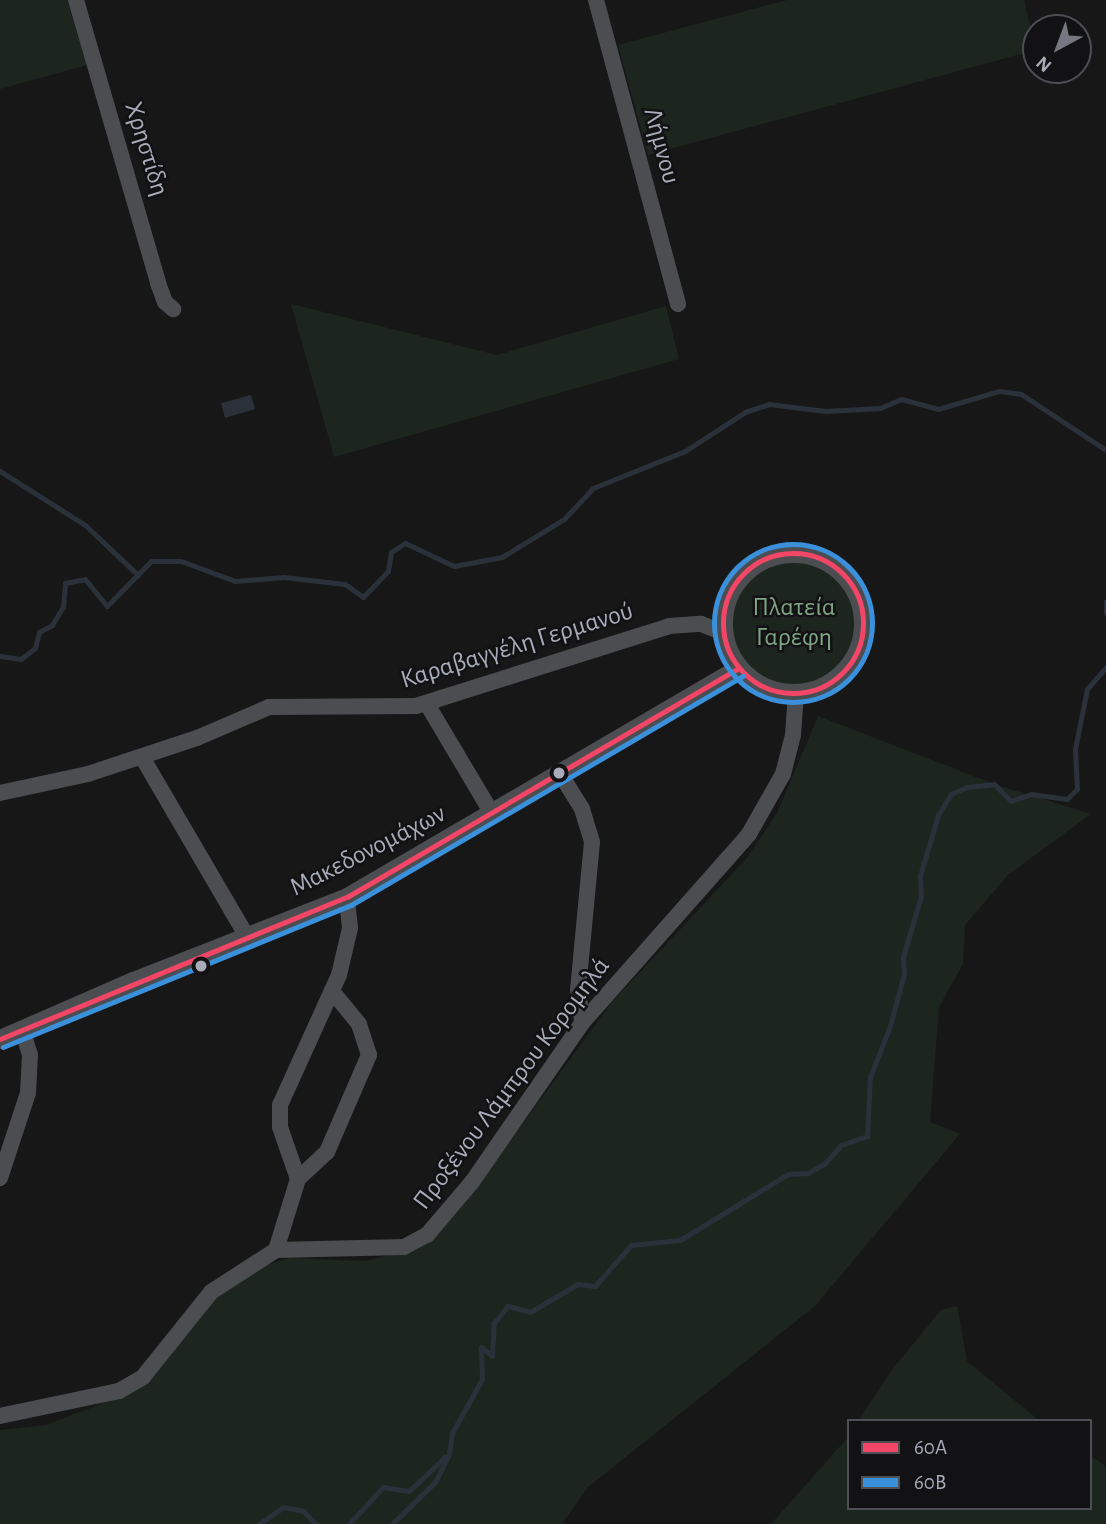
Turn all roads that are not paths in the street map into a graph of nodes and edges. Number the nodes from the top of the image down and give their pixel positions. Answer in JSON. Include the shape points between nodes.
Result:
{"nodes":[{"id":1,"x":76,"y":0,"type":"edge"},
{"id":2,"x":596,"y":0,"type":"edge"},
{"id":3,"x":678,"y":304,"type":"dead end"},
{"id":4,"x":173,"y":309,"type":"dead end"},
{"id":5,"x":724,"y":632,"type":"junction"},
{"id":6,"x":739,"y":668,"type":"junction"},
{"id":7,"x":796,"y":693,"type":"junction"},
{"id":8,"x":427,"y":704,"type":"junction"},
{"id":9,"x":142,"y":757,"type":"junction"},
{"id":10,"x":561,"y":775,"type":"junction"},
{"id":11,"x":0,"y":793,"type":"edge"},
{"id":12,"x":493,"y":815,"type":"junction"},
{"id":13,"x":347,"y":897,"type":"junction"},
{"id":14,"x":246,"y":935,"type":"junction"},
{"id":15,"x":332,"y":991,"type":"junction"},
{"id":16,"x":582,"y":1023,"type":"junction"},
{"id":17,"x":23,"y":1032,"type":"junction"},
{"id":18,"x":0,"y":1039,"type":"edge"},
{"id":19,"x":0,"y":1178,"type":"edge"},
{"id":20,"x":298,"y":1179,"type":"junction"},
{"id":21,"x":276,"y":1250,"type":"junction"},
{"id":22,"x":0,"y":1416,"type":"edge"}],
"edges":[{"from":1,"to":4,"type":"street","name":"Χρηστίδη","via":[[158,284]]},
{"from":2,"to":3,"type":"street","name":"Λήμνου"},
{"from":5,"to":6,"type":"street"},
{"from":5,"to":7,"type":"street","via":[[731,592],[758,562],[799,554],[838,569],[849,581],[862,611],[860,645],[840,676],[820,688]]},
{"from":5,"to":8,"type":"street","name":"Καραβαγγέλη Γερμανού","via":[[701,624],[669,626]]},
{"from":6,"to":7,"type":"street","via":[[765,687]]},
{"from":6,"to":10,"type":"street","name":"Μακεδονομάχων"},
{"from":7,"to":16,"type":"street","name":"Προξένου Λάμπρου Κορομηλά","via":[[788,758],[760,818],[735,854]]},
{"from":8,"to":9,"type":"street","name":"Καραβαγγέλη Γερμανού","via":[[269,707]]},
{"from":8,"to":12,"type":"street"},
{"from":9,"to":11,"type":"street","name":"Καραβαγγέλη Γερμανού","via":[[88,775]]},
{"from":9,"to":14,"type":"street"},
{"from":10,"to":12,"type":"street","name":"Μακεδονομάχων"},
{"from":10,"to":16,"type":"street","via":[[582,809],[592,842],[578,989]]},
{"from":12,"to":13,"type":"street","name":"Μακεδονομάχων"},
{"from":13,"to":14,"type":"street","name":"Μακεδονομάχων"},
{"from":13,"to":15,"type":"street","via":[[349,936]]},
{"from":14,"to":17,"type":"street","name":"Μακεδονομάχων"},
{"from":15,"to":20,"type":"street","via":[[280,1105],[280,1127]]},
{"from":15,"to":20,"type":"street","via":[[359,1024],[369,1055],[327,1152]]},
{"from":16,"to":21,"type":"street","name":"Προξένου Λάμπρου Κορομηλά","via":[[472,1182],[427,1235],[404,1247]]},
{"from":17,"to":18,"type":"street","name":"Μακεδονομάχων"},
{"from":17,"to":19,"type":"street","via":[[30,1055],[28,1093]]},
{"from":20,"to":21,"type":"street"},
{"from":21,"to":22,"type":"street","via":[[211,1292],[144,1377],[119,1391]]}]}
